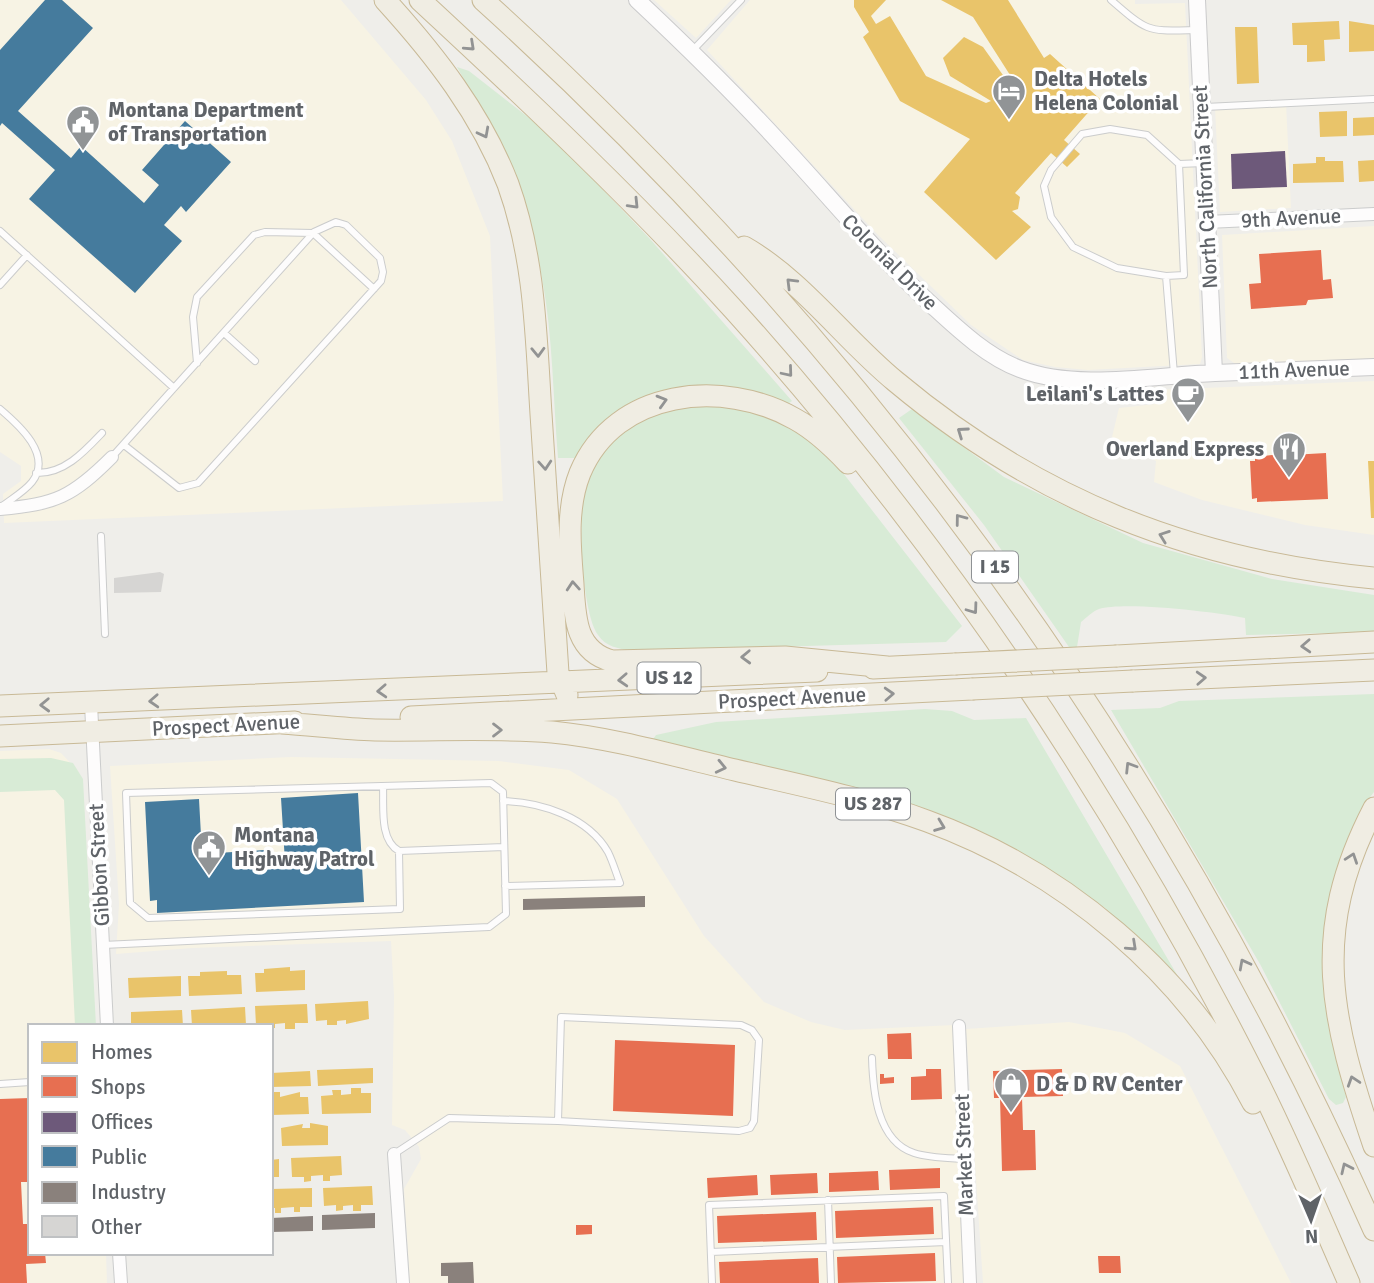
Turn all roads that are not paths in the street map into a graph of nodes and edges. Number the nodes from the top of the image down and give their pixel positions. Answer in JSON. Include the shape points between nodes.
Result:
{"nodes":[{"id":1,"x":385,"y":0,"type":"edge"},
{"id":2,"x":420,"y":0,"type":"edge"},
{"id":3,"x":483,"y":0,"type":"edge"},
{"id":4,"x":637,"y":0,"type":"edge"},
{"id":5,"x":741,"y":0,"type":"edge"},
{"id":6,"x":1111,"y":0,"type":"edge"},
{"id":7,"x":1197,"y":0,"type":"edge"},
{"id":8,"x":1198,"y":30,"type":"junction"},
{"id":9,"x":692,"y":51,"type":"junction"},
{"id":10,"x":1374,"y":99,"type":"edge"},
{"id":11,"x":1202,"y":107,"type":"junction"},
{"id":12,"x":1178,"y":163,"type":"junction"},
{"id":13,"x":1204,"y":163,"type":"junction"},
{"id":14,"x":1374,"y":214,"type":"edge"},
{"id":15,"x":1207,"y":222,"type":"junction"},
{"id":16,"x":0,"y":231,"type":"edge"},
{"id":17,"x":313,"y":233,"type":"junction"},
{"id":18,"x":726,"y":237,"type":"junction"},
{"id":19,"x":27,"y":255,"type":"junction"},
{"id":20,"x":1166,"y":276,"type":"junction"},
{"id":21,"x":0,"y":285,"type":"edge"},
{"id":22,"x":374,"y":289,"type":"junction"},
{"id":23,"x":224,"y":333,"type":"junction"},
{"id":24,"x":255,"y":361,"type":"dead end"},
{"id":25,"x":197,"y":363,"type":"junction"},
{"id":26,"x":1374,"y":367,"type":"edge"},
{"id":27,"x":1214,"y":373,"type":"junction"},
{"id":28,"x":1174,"y":376,"type":"junction"},
{"id":29,"x":174,"y":388,"type":"junction"},
{"id":30,"x":0,"y":410,"type":"edge"},
{"id":31,"x":102,"y":433,"type":"dead end"},
{"id":32,"x":124,"y":444,"type":"junction"},
{"id":33,"x":112,"y":457,"type":"joint"},
{"id":34,"x":36,"y":473,"type":"junction"},
{"id":35,"x":0,"y":508,"type":"edge"},
{"id":36,"x":101,"y":536,"type":"dead end"},
{"id":37,"x":1196,"y":547,"type":"junction"},
{"id":38,"x":1374,"y":578,"type":"edge"},
{"id":39,"x":953,"y":580,"type":"junction"},
{"id":40,"x":1374,"y":589,"type":"edge"},
{"id":41,"x":105,"y":634,"type":"dead end"},
{"id":42,"x":1374,"y":642,"type":"edge"},
{"id":43,"x":887,"y":667,"type":"junction"},
{"id":44,"x":1374,"y":670,"type":"edge"},
{"id":45,"x":560,"y":683,"type":"junction"},
{"id":46,"x":91,"y":704,"type":"junction"},
{"id":47,"x":0,"y":706,"type":"edge"},
{"id":48,"x":601,"y":708,"type":"junction"},
{"id":49,"x":282,"y":723,"type":"junction"},
{"id":50,"x":92,"y":732,"type":"junction"},
{"id":51,"x":0,"y":736,"type":"edge"},
{"id":52,"x":383,"y":786,"type":"junction"},
{"id":53,"x":503,"y":802,"type":"junction"},
{"id":54,"x":1374,"y":808,"type":"edge"},
{"id":55,"x":504,"y":847,"type":"junction"},
{"id":56,"x":399,"y":851,"type":"junction"},
{"id":57,"x":505,"y":887,"type":"junction"},
{"id":58,"x":103,"y":945,"type":"junction"},
{"id":59,"x":107,"y":1024,"type":"edge"},
{"id":60,"x":959,"y":1026,"type":"dead end"},
{"id":61,"x":872,"y":1058,"type":"dead end"},
{"id":62,"x":28,"y":1082,"type":"edge"},
{"id":63,"x":0,"y":1084,"type":"edge"},
{"id":64,"x":558,"y":1121,"type":"junction"},
{"id":65,"x":1374,"y":1146,"type":"edge"},
{"id":66,"x":394,"y":1154,"type":"joint"},
{"id":67,"x":964,"y":1159,"type":"junction"},
{"id":68,"x":1306,"y":1186,"type":"junction"},
{"id":69,"x":828,"y":1200,"type":"junction"},
{"id":70,"x":1374,"y":1230,"type":"edge"},
{"id":71,"x":946,"y":1242,"type":"junction"},
{"id":72,"x":829,"y":1247,"type":"junction"},
{"id":73,"x":711,"y":1252,"type":"junction"},
{"id":74,"x":119,"y":1255,"type":"edge"},
{"id":75,"x":121,"y":1283,"type":"edge"},
{"id":76,"x":403,"y":1283,"type":"edge"},
{"id":77,"x":712,"y":1283,"type":"edge"},
{"id":78,"x":831,"y":1283,"type":"edge"},
{"id":79,"x":948,"y":1283,"type":"edge"},
{"id":80,"x":970,"y":1283,"type":"edge"},
{"id":81,"x":1349,"y":1283,"type":"edge"}],
"edges":[{"from":1,"to":45,"type":"highway","one_way":true,"via":[[439,63],[477,119],[507,182],[522,229],[537,325]]},
{"from":2,"to":39,"type":"highway","number":"I 15","one_way":true,"via":[[592,161],[711,285],[824,415]]},
{"from":3,"to":18,"type":"highway","number":"I 15","via":[[588,97]]},
{"from":4,"to":9,"type":"main road","name":"Colonial Drive"},
{"from":5,"to":9,"type":"lane"},
{"from":6,"to":8,"type":"lane","via":[[1140,26],[1154,31]]},
{"from":7,"to":8,"type":"main road","name":"North California Street"},
{"from":8,"to":11,"type":"main road","name":"North California Street"},
{"from":9,"to":28,"type":"main road","name":"Colonial Drive","via":[[863,239],[960,331],[993,355],[1021,370],[1069,379]]},
{"from":10,"to":11,"type":"lane"},
{"from":11,"to":13,"type":"main road","name":"North California Street"},
{"from":12,"to":13,"type":"lane"},
{"from":12,"to":20,"type":"lane","via":[[1184,275]]},
{"from":12,"to":20,"type":"lane","via":[[1147,135],[1111,129],[1083,134],[1051,170],[1044,186],[1051,217],[1073,247],[1116,268]]},
{"from":13,"to":15,"type":"main road","name":"North California Street"},
{"from":14,"to":15,"type":"street","name":"9th Avenue"},
{"from":15,"to":27,"type":"main road","name":"North California Street"},
{"from":16,"to":19,"type":"lane"},
{"from":17,"to":22,"type":"lane"},
{"from":17,"to":22,"type":"lane","via":[[336,222],[346,225],[383,263],[381,281]]},
{"from":17,"to":23,"type":"lane"},
{"from":17,"to":25,"type":"lane","via":[[254,235],[197,297],[193,317]]},
{"from":37,"to":18,"type":"highway","one_way":true,"via":[[1087,504],[984,448],[892,379],[774,266]]},
{"from":70,"to":18,"type":"highway","number":"I 15","one_way":true,"via":[[1307,1084],[1239,953],[1108,731],[946,500],[823,347]]},
{"from":19,"to":21,"type":"lane"},
{"from":19,"to":29,"type":"lane"},
{"from":20,"to":28,"type":"lane"},
{"from":22,"to":32,"type":"lane","via":[[198,483],[179,488]]},
{"from":23,"to":24,"type":"lane"},
{"from":23,"to":25,"type":"lane"},
{"from":25,"to":29,"type":"lane"},
{"from":26,"to":27,"type":"main road","name":"11th Avenue"},
{"from":27,"to":28,"type":"main road","name":"Colonial Drive"},
{"from":29,"to":32,"type":"lane"},
{"from":30,"to":34,"type":"lane","via":[[19,425],[34,446]]},
{"from":31,"to":34,"type":"lane","via":[[66,466],[49,474]]},
{"from":32,"to":33,"type":"lane"},
{"from":33,"to":35,"type":"street","via":[[67,496],[39,505]]},
{"from":34,"to":35,"type":"lane","via":[[32,482]]},
{"from":36,"to":41,"type":"lane"},
{"from":37,"to":38,"type":"highway"},
{"from":37,"to":40,"type":"highway","via":[[1287,575]]},
{"from":43,"to":39,"type":"highway","one_way":true,"via":[[785,657],[624,662],[593,654],[577,625],[570,529],[576,485],[591,452],[626,418],[670,398],[720,396],[771,408],[806,426],[834,448]]},
{"from":39,"to":68,"type":"highway","number":"I 15","one_way":true,"via":[[1064,742],[1135,857],[1242,1050]]},
{"from":42,"to":43,"type":"highway","name":"Prospect Avenue","one_way":true,"bridge":true},
{"from":43,"to":45,"type":"highway","name":"Prospect Avenue","number":"US 12","one_way":true},
{"from":48,"to":44,"type":"highway","name":"Prospect Avenue","one_way":true,"bridge":true},
{"from":45,"to":46,"type":"highway","name":"Prospect Avenue","number":"US 12","one_way":true},
{"from":45,"to":48,"type":"highway","via":[[575,701]]},
{"from":46,"to":47,"type":"highway","name":"Prospect Avenue","number":"US 12","one_way":true},
{"from":46,"to":50,"type":"street","name":"Gibbon Street"},
{"from":48,"to":49,"type":"highway","name":"Prospect Avenue"},
{"from":49,"to":50,"type":"highway","name":"Prospect Avenue"},
{"from":49,"to":68,"type":"highway","number":"US 287","one_way":true,"via":[[578,736],[842,795],[974,840],[1081,904],[1165,979],[1220,1047],[1294,1182]]},
{"from":50,"to":51,"type":"highway","name":"Prospect Avenue"},
{"from":50,"to":58,"type":"street","name":"Gibbon Street"},
{"from":52,"to":53,"type":"lane","via":[[491,783],[503,792]]},
{"from":52,"to":56,"type":"lane","via":[[386,836],[390,847]]},
{"from":52,"to":56,"type":"lane","via":[[127,793],[130,903],[148,918],[400,909]]},
{"from":53,"to":55,"type":"lane"},
{"from":53,"to":57,"type":"lane","via":[[530,802],[579,822],[607,850],[620,883]]},
{"from":65,"to":54,"type":"highway","one_way":true,"via":[[1342,1045],[1332,974],[1339,902]]},
{"from":55,"to":56,"type":"lane"},
{"from":55,"to":57,"type":"lane"},
{"from":57,"to":58,"type":"lane","via":[[506,914],[489,927]]},
{"from":58,"to":59,"type":"street","name":"Gibbon Street"},
{"from":60,"to":67,"type":"street","name":"Market Street"},
{"from":61,"to":67,"type":"lane","via":[[877,1108],[899,1146],[915,1154]]},
{"from":62,"to":63,"type":"lane"},
{"from":64,"to":64,"type":"lane","via":[[561,1017],[741,1025],[759,1040],[750,1128]]},
{"from":64,"to":66,"type":"lane","via":[[449,1118]]},
{"from":66,"to":76,"type":"street"},
{"from":67,"to":80,"type":"street","name":"Market Street"},
{"from":68,"to":81,"type":"highway","number":"I 15"},
{"from":69,"to":71,"type":"lane","via":[[944,1196]]},
{"from":69,"to":72,"type":"lane"},
{"from":69,"to":73,"type":"lane","via":[[709,1205]]},
{"from":71,"to":72,"type":"lane"},
{"from":71,"to":79,"type":"lane"},
{"from":72,"to":73,"type":"lane"},
{"from":72,"to":78,"type":"lane"},
{"from":73,"to":77,"type":"lane"},
{"from":74,"to":75,"type":"street"}]}
